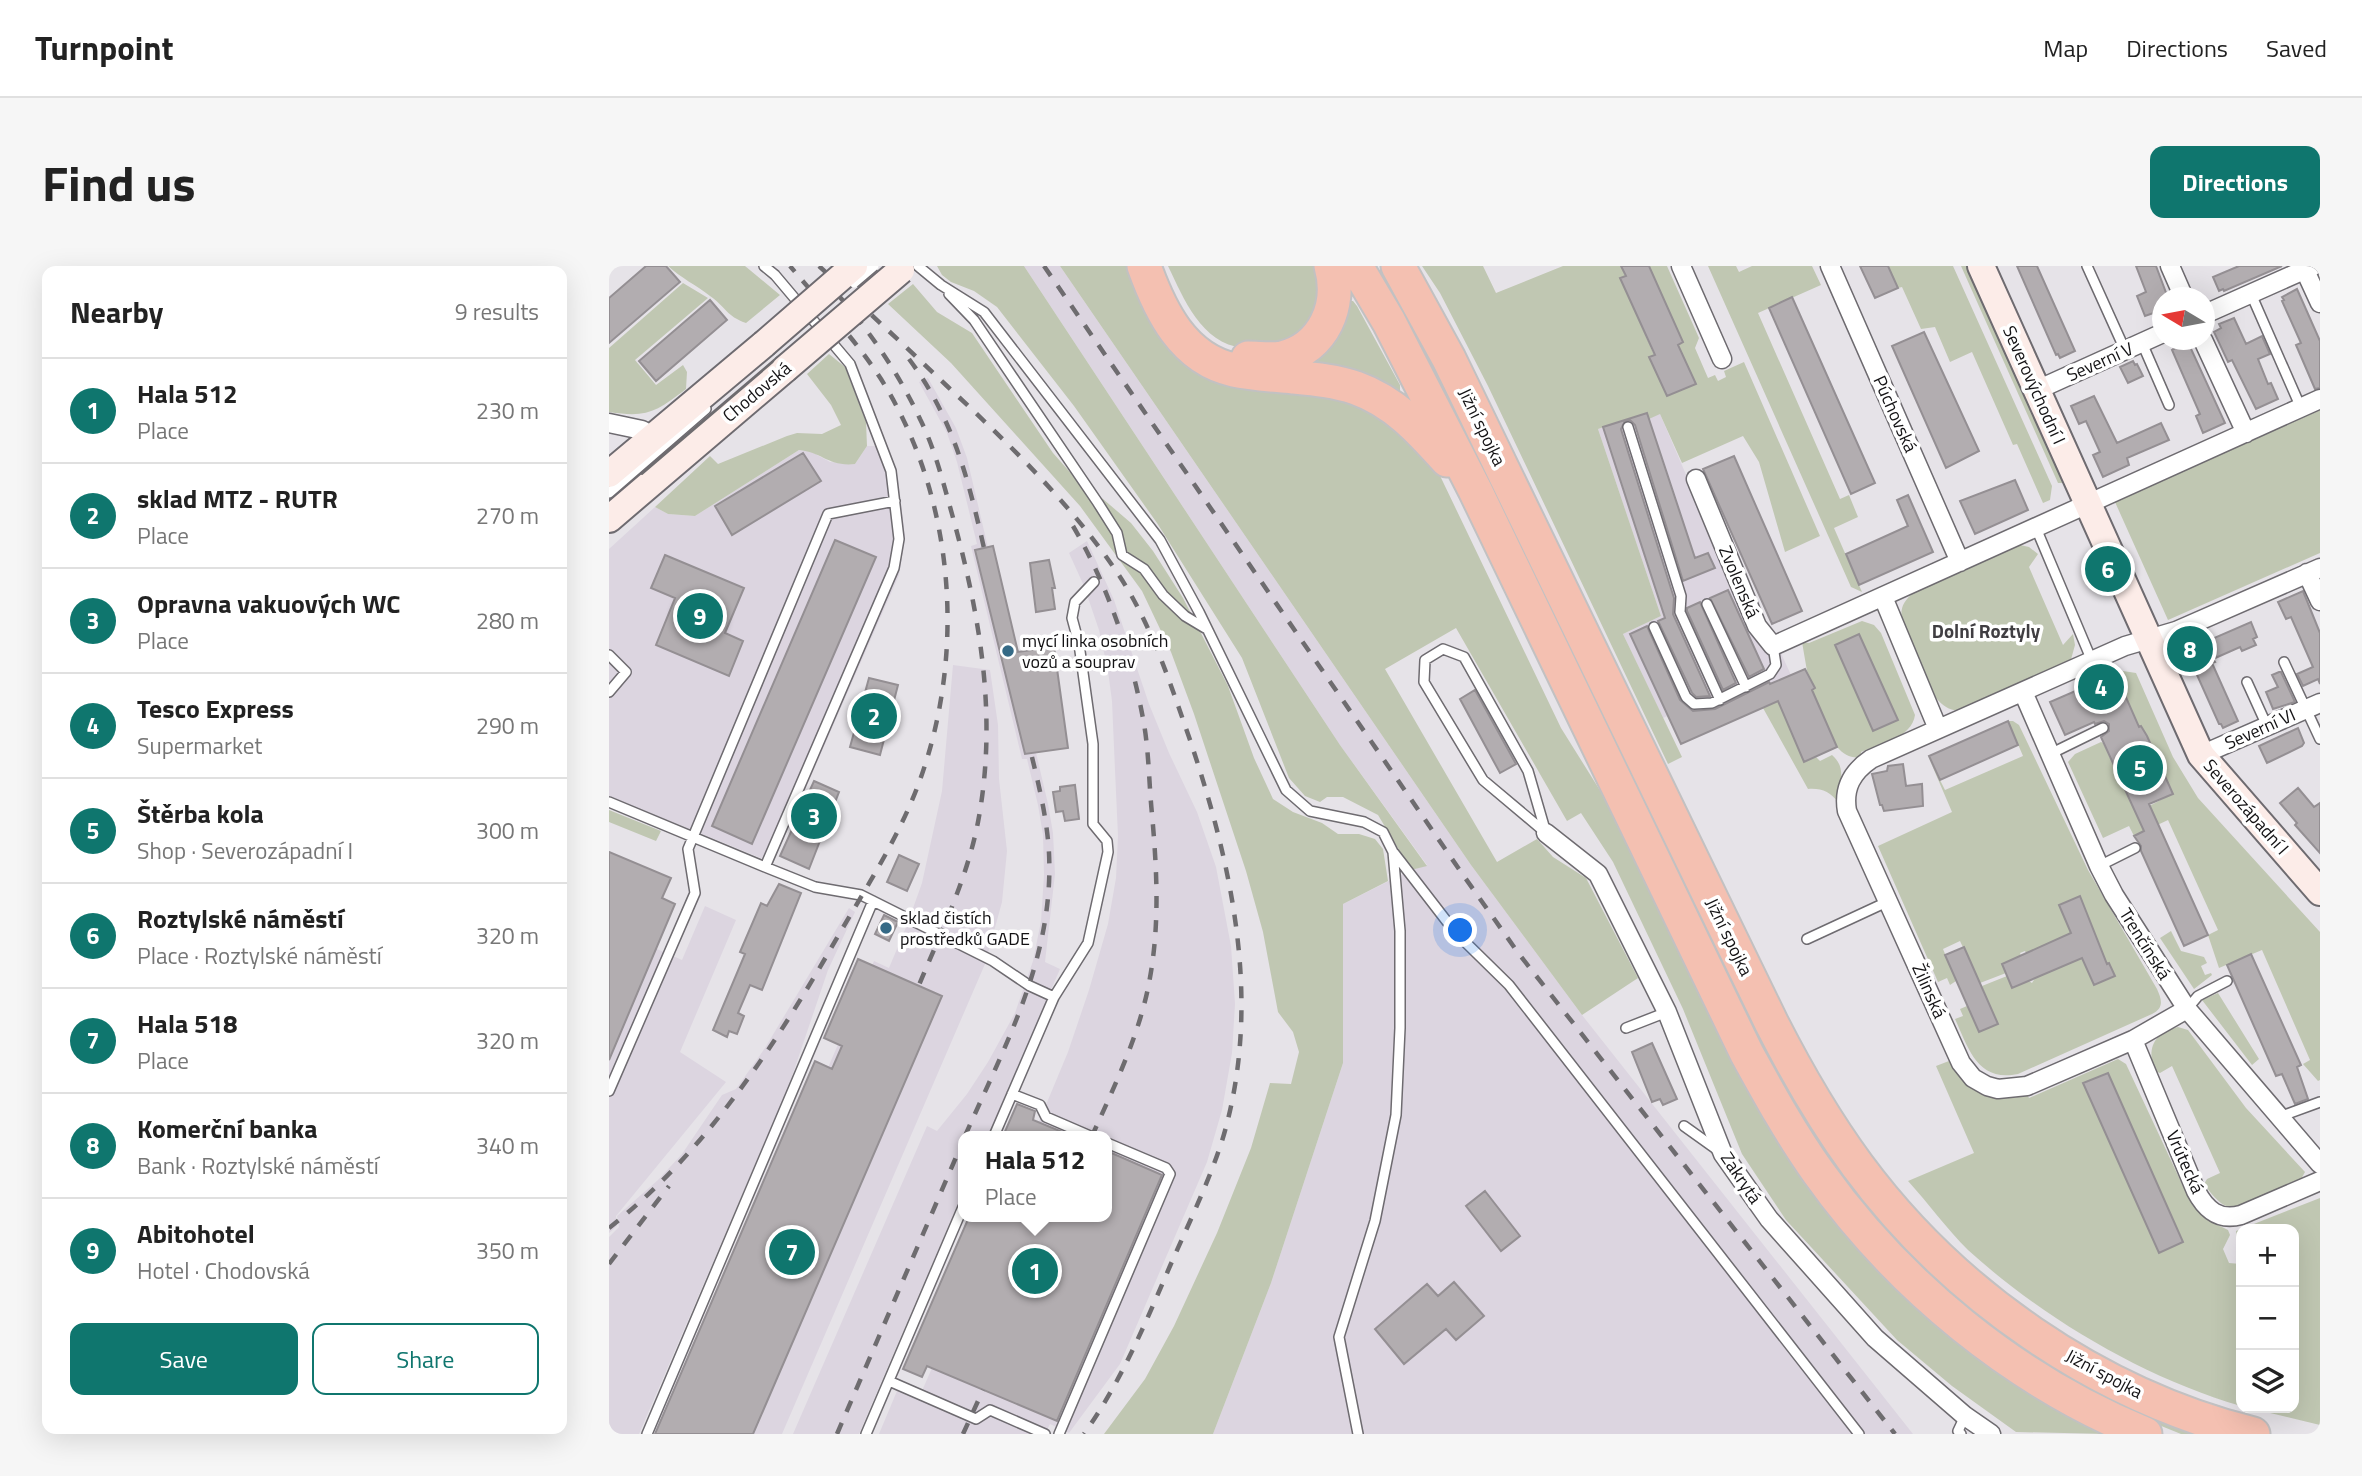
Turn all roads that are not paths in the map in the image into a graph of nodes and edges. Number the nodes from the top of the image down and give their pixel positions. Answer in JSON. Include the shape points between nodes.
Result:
{"nodes":[{"id":1,"x":764,"y":266,"type":"edge"},
{"id":2,"x":855,"y":266,"type":"edge"},
{"id":3,"x":874,"y":266,"type":"edge"},
{"id":4,"x":1144,"y":266,"type":"edge"},
{"id":5,"x":1158,"y":266,"type":"edge"},
{"id":6,"x":1331,"y":266,"type":"edge"},
{"id":7,"x":1356,"y":266,"type":"edge"},
{"id":8,"x":1398,"y":266,"type":"edge"},
{"id":9,"x":1681,"y":266,"type":"edge"},
{"id":10,"x":1830,"y":266,"type":"edge"},
{"id":11,"x":1981,"y":266,"type":"edge"},
{"id":12,"x":2087,"y":266,"type":"edge"},
{"id":13,"x":2170,"y":266,"type":"edge"},
{"id":14,"x":908,"y":267,"type":"edge"},
{"id":15,"x":2307,"y":267,"type":"edge"},
{"id":16,"x":941,"y":285,"type":"junction"},
{"id":17,"x":2179,"y":287,"type":"edge"},
{"id":18,"x":843,"y":292,"type":"dead end"},
{"id":19,"x":2251,"y":294,"type":"junction"},
{"id":20,"x":2320,"y":303,"type":"edge"},
{"id":21,"x":2215,"y":309,"type":"edge"},
{"id":22,"x":823,"y":310,"type":"dead end"},
{"id":23,"x":802,"y":327,"type":"dead end"},
{"id":24,"x":2152,"y":338,"type":"edge"},
{"id":25,"x":2142,"y":343,"type":"junction"},
{"id":26,"x":2125,"y":350,"type":"junction"},
{"id":27,"x":2208,"y":350,"type":"edge"},
{"id":28,"x":1722,"y":359,"type":"dead end"},
{"id":29,"x":2037,"y":390,"type":"junction"},
{"id":30,"x":2320,"y":399,"type":"edge"},
{"id":31,"x":712,"y":405,"type":"dead end"},
{"id":32,"x":2169,"y":405,"type":"dead end"},
{"id":33,"x":2301,"y":408,"type":"junction"},
{"id":34,"x":609,"y":424,"type":"edge"},
{"id":35,"x":1628,"y":427,"type":"dead end"},
{"id":36,"x":2246,"y":433,"type":"junction"},
{"id":37,"x":663,"y":449,"type":"junction"},
{"id":38,"x":609,"y":474,"type":"edge"},
{"id":39,"x":1696,"y":480,"type":"dead end"},
{"id":40,"x":1475,"y":489,"type":"junction"},
{"id":41,"x":609,"y":493,"type":"edge"},
{"id":42,"x":895,"y":501,"type":"junction"},
{"id":43,"x":609,"y":502,"type":"edge"},
{"id":44,"x":2088,"y":504,"type":"junction"},
{"id":45,"x":609,"y":519,"type":"edge"},
{"id":46,"x":2036,"y":528,"type":"junction"},
{"id":47,"x":1960,"y":562,"type":"junction"},
{"id":48,"x":2313,"y":570,"type":"edge"},
{"id":49,"x":1094,"y":582,"type":"dead end"},
{"id":50,"x":1883,"y":597,"type":"junction"},
{"id":51,"x":2320,"y":601,"type":"edge"},
{"id":52,"x":1707,"y":604,"type":"dead end"},
{"id":53,"x":1654,"y":627,"type":"dead end"},
{"id":54,"x":1207,"y":628,"type":"junction"},
{"id":55,"x":2148,"y":639,"type":"junction"},
{"id":56,"x":1773,"y":646,"type":"junction"},
{"id":57,"x":609,"y":655,"type":"edge"},
{"id":58,"x":2092,"y":661,"type":"junction"},
{"id":59,"x":2284,"y":662,"type":"dead end"},
{"id":60,"x":2247,"y":682,"type":"dead end"},
{"id":61,"x":1746,"y":687,"type":"junction"},
{"id":62,"x":609,"y":692,"type":"edge"},
{"id":63,"x":2023,"y":692,"type":"junction"},
{"id":64,"x":1720,"y":700,"type":"junction"},
{"id":65,"x":2313,"y":706,"type":"edge"},
{"id":66,"x":2267,"y":726,"type":"junction"},
{"id":67,"x":2103,"y":728,"type":"dead end"},
{"id":68,"x":1938,"y":729,"type":"junction"},
{"id":69,"x":2320,"y":739,"type":"edge"},
{"id":70,"x":2050,"y":754,"type":"junction"},
{"id":71,"x":2200,"y":755,"type":"junction"},
{"id":72,"x":609,"y":802,"type":"edge"},
{"id":73,"x":1546,"y":833,"type":"junction"},
{"id":74,"x":693,"y":837,"type":"junction"},
{"id":75,"x":2135,"y":848,"type":"dead end"},
{"id":76,"x":1393,"y":852,"type":"junction"},
{"id":77,"x":2099,"y":866,"type":"junction"},
{"id":78,"x":765,"y":867,"type":"junction"},
{"id":79,"x":2316,"y":883,"type":"edge"},
{"id":80,"x":873,"y":901,"type":"junction"},
{"id":81,"x":1889,"y":901,"type":"junction"},
{"id":82,"x":1807,"y":939,"type":"dead end"},
{"id":83,"x":2227,"y":981,"type":"dead end"},
{"id":84,"x":1054,"y":997,"type":"junction"},
{"id":85,"x":2187,"y":1009,"type":"junction"},
{"id":86,"x":1667,"y":1012,"type":"junction"},
{"id":87,"x":1626,"y":1028,"type":"dead end"},
{"id":88,"x":2133,"y":1040,"type":"junction"},
{"id":89,"x":609,"y":1091,"type":"edge"},
{"id":90,"x":1012,"y":1094,"type":"junction"},
{"id":91,"x":2320,"y":1102,"type":"edge"},
{"id":92,"x":2279,"y":1116,"type":"junction"},
{"id":93,"x":1684,"y":1126,"type":"dead end"},
{"id":94,"x":996,"y":1131,"type":"edge"},
{"id":95,"x":1078,"y":1131,"type":"edge"},
{"id":96,"x":1112,"y":1145,"type":"edge"},
{"id":97,"x":1723,"y":1154,"type":"junction"},
{"id":98,"x":2320,"y":1164,"type":"edge"},
{"id":99,"x":2320,"y":1181,"type":"edge"},
{"id":100,"x":958,"y":1219,"type":"edge"},
{"id":101,"x":888,"y":1381,"type":"junction"},
{"id":102,"x":1963,"y":1425,"type":"edge"},
{"id":103,"x":647,"y":1434,"type":"edge"},
{"id":104,"x":866,"y":1434,"type":"edge"},
{"id":105,"x":1045,"y":1434,"type":"edge"},
{"id":106,"x":1059,"y":1434,"type":"edge"},
{"id":107,"x":1357,"y":1434,"type":"edge"},
{"id":108,"x":1859,"y":1434,"type":"edge"},
{"id":109,"x":1991,"y":1434,"type":"edge"},
{"id":110,"x":2145,"y":1434,"type":"edge"},
{"id":111,"x":2253,"y":1434,"type":"edge"}],
"edges":[{"from":1,"to":42,"type":"lane","via":[[850,364],[891,471]]},
{"from":2,"to":37,"type":"main road","name":"Chodovská","bridge":true,"via":[[764,344]]},
{"from":3,"to":18,"type":"lane","bridge":true},
{"from":4,"to":40,"type":"highway","via":[[1174,328],[1200,356],[1236,370],[1342,384],[1376,397],[1407,418]]},
{"from":5,"to":6,"type":"highway","via":[[1178,308],[1203,340],[1237,356],[1273,359],[1302,350],[1329,320],[1336,296]]},
{"from":7,"to":40,"type":"highway","name":"Jižní spojka"},
{"from":8,"to":111,"type":"highway","name":"Jižní spojka","via":[[1448,359],[1772,1024],[1858,1167],[1941,1259],[2036,1335],[2138,1392]]},
{"from":9,"to":28,"type":"street"},
{"from":10,"to":47,"type":"street","name":"Púchovská"},
{"from":11,"to":29,"type":"main road","name":"Severovýchodní I"},
{"from":12,"to":26,"type":"lane"},
{"from":13,"to":17,"type":"street"},
{"from":14,"to":16,"type":"lane"},
{"from":14,"to":37,"type":"main road","name":"Chodovská","bridge":true,"via":[[785,369]]},
{"from":15,"to":19,"type":"street"},
{"from":15,"to":20,"type":"street"},
{"from":16,"to":54,"type":"lane","via":[[984,312],[1033,373],[1160,540]]},
{"from":16,"to":54,"type":"lane","via":[[974,320],[1098,503],[1117,533],[1122,555],[1145,569],[1185,616]]},
{"from":19,"to":21,"type":"street"},
{"from":19,"to":33,"type":"lane"},
{"from":22,"to":23,"type":"lane"},
{"from":24,"to":25,"type":"street","name":"Severní V"},
{"from":25,"to":26,"type":"street","name":"Severní V"},
{"from":25,"to":32,"type":"lane"},
{"from":26,"to":29,"type":"street","name":"Severní V"},
{"from":27,"to":36,"type":"street"},
{"from":29,"to":44,"type":"main road","name":"Severovýchodní I"},
{"from":30,"to":33,"type":"street"},
{"from":31,"to":37,"type":"lane"},
{"from":33,"to":36,"type":"street"},
{"from":34,"to":37,"type":"street","via":[[642,430]]},
{"from":35,"to":64,"type":"lane","via":[[1681,596],[1680,612]]},
{"from":36,"to":44,"type":"street"},
{"from":37,"to":38,"type":"main road","name":"Chodovská"},
{"from":37,"to":41,"type":"lane"},
{"from":37,"to":43,"type":"lane"},
{"from":37,"to":45,"type":"main road","name":"Chodovská"},
{"from":39,"to":56,"type":"street","name":"Zvolenská","via":[[1757,626]]},
{"from":40,"to":110,"type":"highway","name":"Jižní spojka","via":[[1741,1041],[1769,1096],[1819,1173],[1902,1271],[1966,1328],[2068,1396]]},
{"from":42,"to":74,"type":"lane","via":[[828,514]]},
{"from":42,"to":78,"type":"lane","via":[[898,539],[894,568]]},
{"from":44,"to":46,"type":"street"},
{"from":44,"to":55,"type":"main road","name":"Severovýchodní I"},
{"from":46,"to":47,"type":"street"},
{"from":46,"to":58,"type":"lane"},
{"from":47,"to":50,"type":"street"},
{"from":48,"to":51,"type":"street"},
{"from":48,"to":55,"type":"street","name":"Žilinská"},
{"from":49,"to":84,"type":"lane","via":[[1075,602],[1072,618],[1094,744],[1093,824],[1107,841],[1108,852],[1088,943]]},
{"from":50,"to":56,"type":"street"},
{"from":50,"to":68,"type":"street"},
{"from":52,"to":61,"type":"lane"},
{"from":53,"to":64,"type":"lane","via":[[1686,697],[1704,705]]},
{"from":54,"to":76,"type":"lane","via":[[1286,790],[1310,811],[1364,822],[1383,832]]},
{"from":55,"to":58,"type":"street","name":"Žilinská"},
{"from":55,"to":71,"type":"main road","name":"Severozápadní I"},
{"from":56,"to":61,"type":"lane","via":[[1776,665],[1770,674]]},
{"from":57,"to":62,"type":"lane","via":[[626,672]]},
{"from":58,"to":63,"type":"street","name":"Žilinská"},
{"from":59,"to":65,"type":"lane"},
{"from":60,"to":66,"type":"lane"},
{"from":61,"to":64,"type":"lane"},
{"from":63,"to":68,"type":"street","name":"Žilinská"},
{"from":63,"to":70,"type":"street","name":"Trenčínská"},
{"from":65,"to":66,"type":"street","name":"Severní VI"},
{"from":65,"to":69,"type":"lane"},
{"from":66,"to":71,"type":"street","name":"Severní VI"},
{"from":67,"to":70,"type":"lane"},
{"from":68,"to":81,"type":"street","name":"Žilinská","via":[[1859,767],[1847,790],[1847,811]]},
{"from":70,"to":77,"type":"street","name":"Trenčínská"},
{"from":71,"to":79,"type":"main road","name":"Severozápadní I"},
{"from":72,"to":74,"type":"lane"},
{"from":73,"to":73,"type":"lane","via":[[1528,771],[1464,657],[1443,649],[1425,660],[1423,682],[1482,780]]},
{"from":73,"to":86,"type":"street","name":"Zakrytá","via":[[1598,874]]},
{"from":74,"to":78,"type":"lane"},
{"from":74,"to":89,"type":"lane","via":[[688,849],[695,893]]},
{"from":75,"to":77,"type":"lane"},
{"from":76,"to":107,"type":"lane","via":[[1400,931],[1396,1115],[1375,1221],[1339,1337]]},
{"from":76,"to":108,"type":"lane","via":[[1455,932],[1509,985]]},
{"from":77,"to":85,"type":"street","name":"Trenčínská"},
{"from":78,"to":80,"type":"lane","via":[[815,887]]},
{"from":80,"to":84,"type":"lane"},
{"from":80,"to":103,"type":"lane"},
{"from":81,"to":82,"type":"lane"},
{"from":81,"to":88,"type":"street","name":"Žilinská","via":[[1961,1063],[1987,1086],[1998,1090],[2027,1086]]},
{"from":83,"to":85,"type":"lane","via":[[2198,996]]},
{"from":84,"to":90,"type":"lane"},
{"from":85,"to":88,"type":"street","name":"Žilinská"},
{"from":85,"to":92,"type":"street","name":"Trenčínská"},
{"from":86,"to":87,"type":"lane"},
{"from":86,"to":97,"type":"street","name":"Zakrytá"},
{"from":88,"to":99,"type":"street","name":"Vrútecká","via":[[2207,1208],[2228,1217],[2241,1215]]},
{"from":90,"to":94,"type":"lane"},
{"from":90,"to":95,"type":"lane","via":[[1039,1105],[1046,1117]]},
{"from":91,"to":92,"type":"lane"},
{"from":92,"to":98,"type":"street","name":"Trenčínská"},
{"from":93,"to":97,"type":"lane"},
{"from":96,"to":106,"type":"lane","via":[[1166,1168],[1170,1174]]},
{"from":97,"to":102,"type":"street","name":"Zakrytá","via":[[1769,1219],[1875,1338]]},
{"from":100,"to":101,"type":"lane"},
{"from":101,"to":104,"type":"lane"},
{"from":101,"to":105,"type":"lane","via":[[976,1419],[990,1410]]},
{"from":102,"to":109,"type":"street","name":"Zakrytá"}]}
